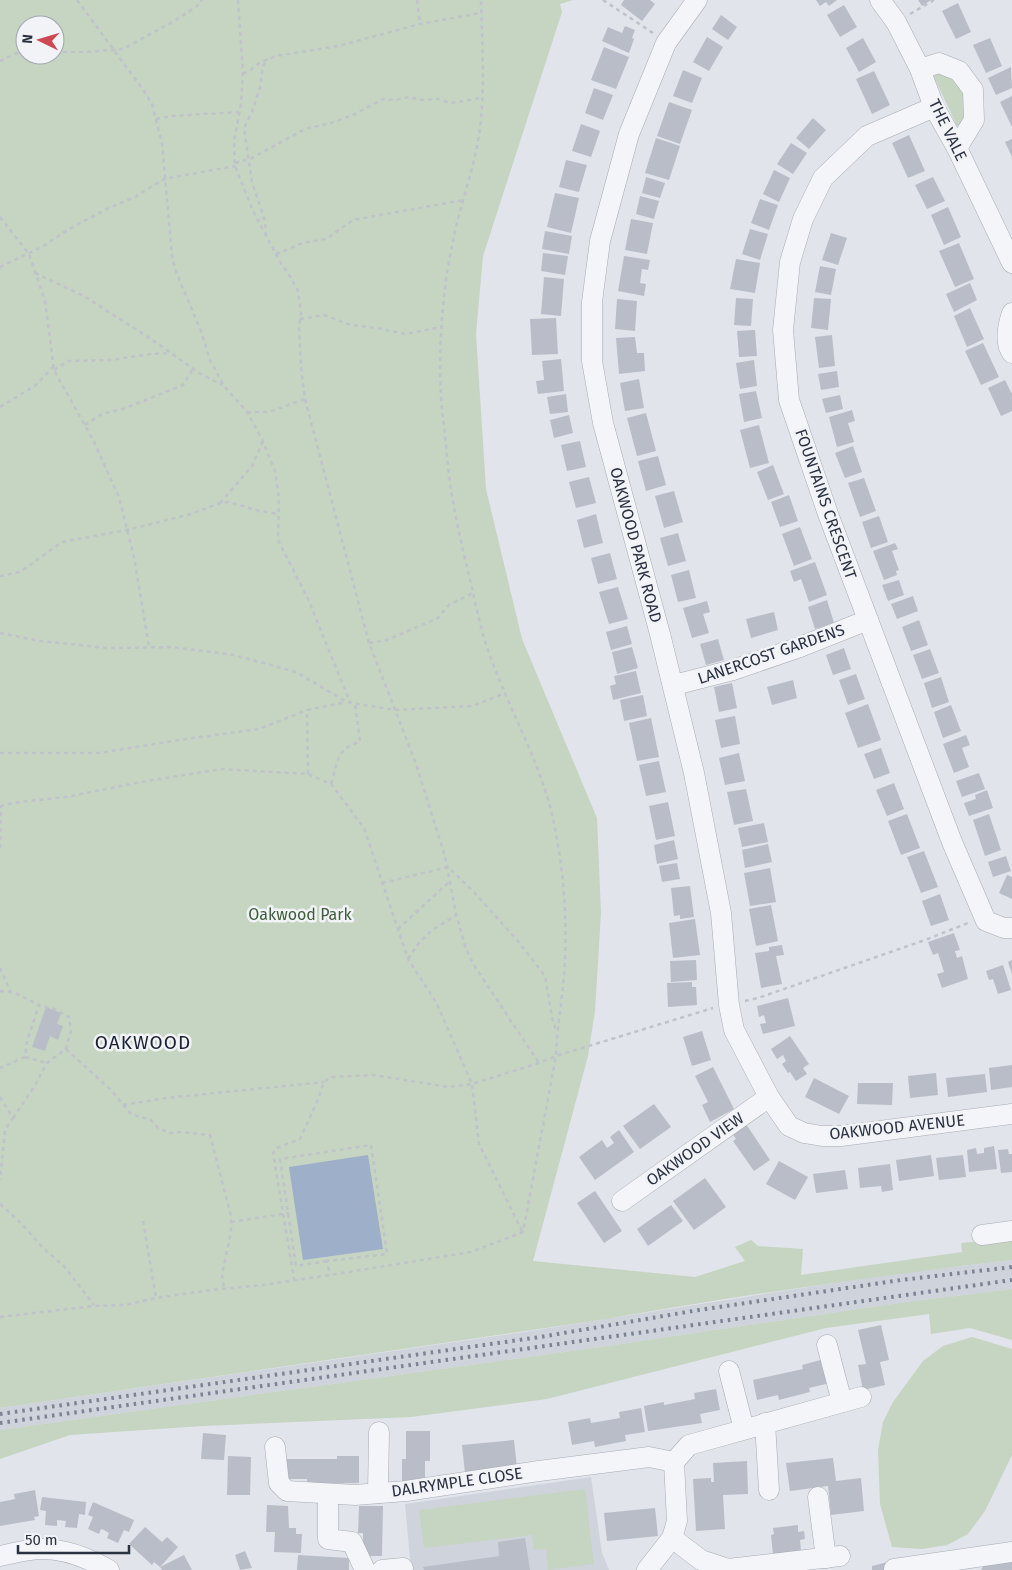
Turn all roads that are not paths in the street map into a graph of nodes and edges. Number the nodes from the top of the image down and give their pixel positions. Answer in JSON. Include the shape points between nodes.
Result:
{"nodes":[{"id":1,"x":697,"y":0,"type":"edge"},
{"id":2,"x":880,"y":0,"type":"edge"},
{"id":3,"x":920,"y":69,"type":"junction"},
{"id":4,"x":934,"y":107,"type":"junction"},
{"id":5,"x":957,"y":148,"type":"junction"},
{"id":6,"x":1012,"y":263,"type":"edge"},
{"id":7,"x":1012,"y":313,"type":"edge"},
{"id":8,"x":1012,"y":354,"type":"edge"},
{"id":9,"x":868,"y":620,"type":"junction"},
{"id":10,"x":674,"y":685,"type":"junction"},
{"id":11,"x":1012,"y":928,"type":"edge"},
{"id":12,"x":769,"y":1097,"type":"junction"},
{"id":13,"x":1012,"y":1114,"type":"edge"},
{"id":14,"x":622,"y":1201,"type":"dead end"},
{"id":15,"x":1012,"y":1231,"type":"edge"},
{"id":16,"x":982,"y":1235,"type":"dead end"},
{"id":17,"x":827,"y":1345,"type":"dead end"},
{"id":18,"x":729,"y":1371,"type":"dead end"},
{"id":19,"x":765,"y":1423,"type":"junction"},
{"id":20,"x":744,"y":1429,"type":"junction"},
{"id":21,"x":379,"y":1432,"type":"dead end"},
{"id":22,"x":276,"y":1447,"type":"dead end"},
{"id":23,"x":674,"y":1462,"type":"junction"},
{"id":24,"x":769,"y":1490,"type":"dead end"},
{"id":25,"x":378,"y":1493,"type":"junction"},
{"id":26,"x":328,"y":1494,"type":"junction"},
{"id":27,"x":818,"y":1497,"type":"dead end"},
{"id":28,"x":672,"y":1538,"type":"junction"},
{"id":29,"x":1012,"y":1552,"type":"edge"},
{"id":30,"x":0,"y":1556,"type":"edge"},
{"id":31,"x":974,"y":1564,"type":"edge"},
{"id":32,"x":403,"y":1568,"type":"dead end"},
{"id":33,"x":894,"y":1569,"type":"edge"},
{"id":34,"x":109,"y":1570,"type":"edge"},
{"id":35,"x":365,"y":1570,"type":"edge"},
{"id":36,"x":382,"y":1570,"type":"edge"},
{"id":37,"x":647,"y":1570,"type":"edge"}],
"edges":[{"from":1,"to":10,"type":"street","name":"OAKWOOD PARK ROAD","via":[[666,43],[629,134],[600,241],[592,302],[592,362],[603,423]]},
{"from":2,"to":3,"type":"street","name":"THE VALE","via":[[896,22]]},
{"from":3,"to":4,"type":"street","name":"THE VALE"},
{"from":3,"to":5,"type":"street","via":[[939,63],[959,71],[973,90],[974,120]]},
{"from":4,"to":5,"type":"street","name":"THE VALE"},
{"from":4,"to":9,"type":"street","name":"FOUNTAINS CRESCENT","via":[[868,136],[823,178],[803,219],[790,262],[783,330],[789,400]]},
{"from":5,"to":6,"type":"street","name":"THE VALE"},
{"from":7,"to":8,"type":"street","via":[[1007,327]]},
{"from":9,"to":10,"type":"street","name":"LANERCOST GARDENS","via":[[733,670]]},
{"from":9,"to":11,"type":"street","name":"FOUNTAINS CRESCENT","via":[[952,842],[986,921]]},
{"from":10,"to":12,"type":"street","name":"OAKWOOD PARK ROAD","via":[[722,913],[734,1030]]},
{"from":12,"to":13,"type":"street","name":"OAKWOOD AVENUE","via":[[789,1126],[822,1136]]},
{"from":12,"to":14,"type":"street","name":"OAKWOOD VIEW"},
{"from":15,"to":16,"type":"street"},
{"from":17,"to":19,"type":"street","via":[[852,1399]]},
{"from":18,"to":20,"type":"street"},
{"from":19,"to":20,"type":"street"},
{"from":19,"to":24,"type":"street"},
{"from":20,"to":23,"type":"street","via":[[689,1445]]},
{"from":21,"to":25,"type":"street"},
{"from":22,"to":26,"type":"street","name":"DALRYMPLE CLOSE","via":[[279,1483],[287,1491]]},
{"from":23,"to":25,"type":"street","name":"DALRYMPLE CLOSE","via":[[649,1457]]},
{"from":23,"to":28,"type":"street","via":[[676,1520]]},
{"from":25,"to":26,"type":"street","name":"DALRYMPLE CLOSE"},
{"from":26,"to":35,"type":"street","via":[[328,1539],[352,1542]]},
{"from":27,"to":28,"type":"street","via":[[833,1557],[728,1569],[701,1560]]},
{"from":28,"to":37,"type":"street"},
{"from":29,"to":31,"type":"street"},
{"from":30,"to":34,"type":"street","via":[[43,1548],[96,1562]]},
{"from":31,"to":33,"type":"street"},
{"from":32,"to":36,"type":"street"}]}
